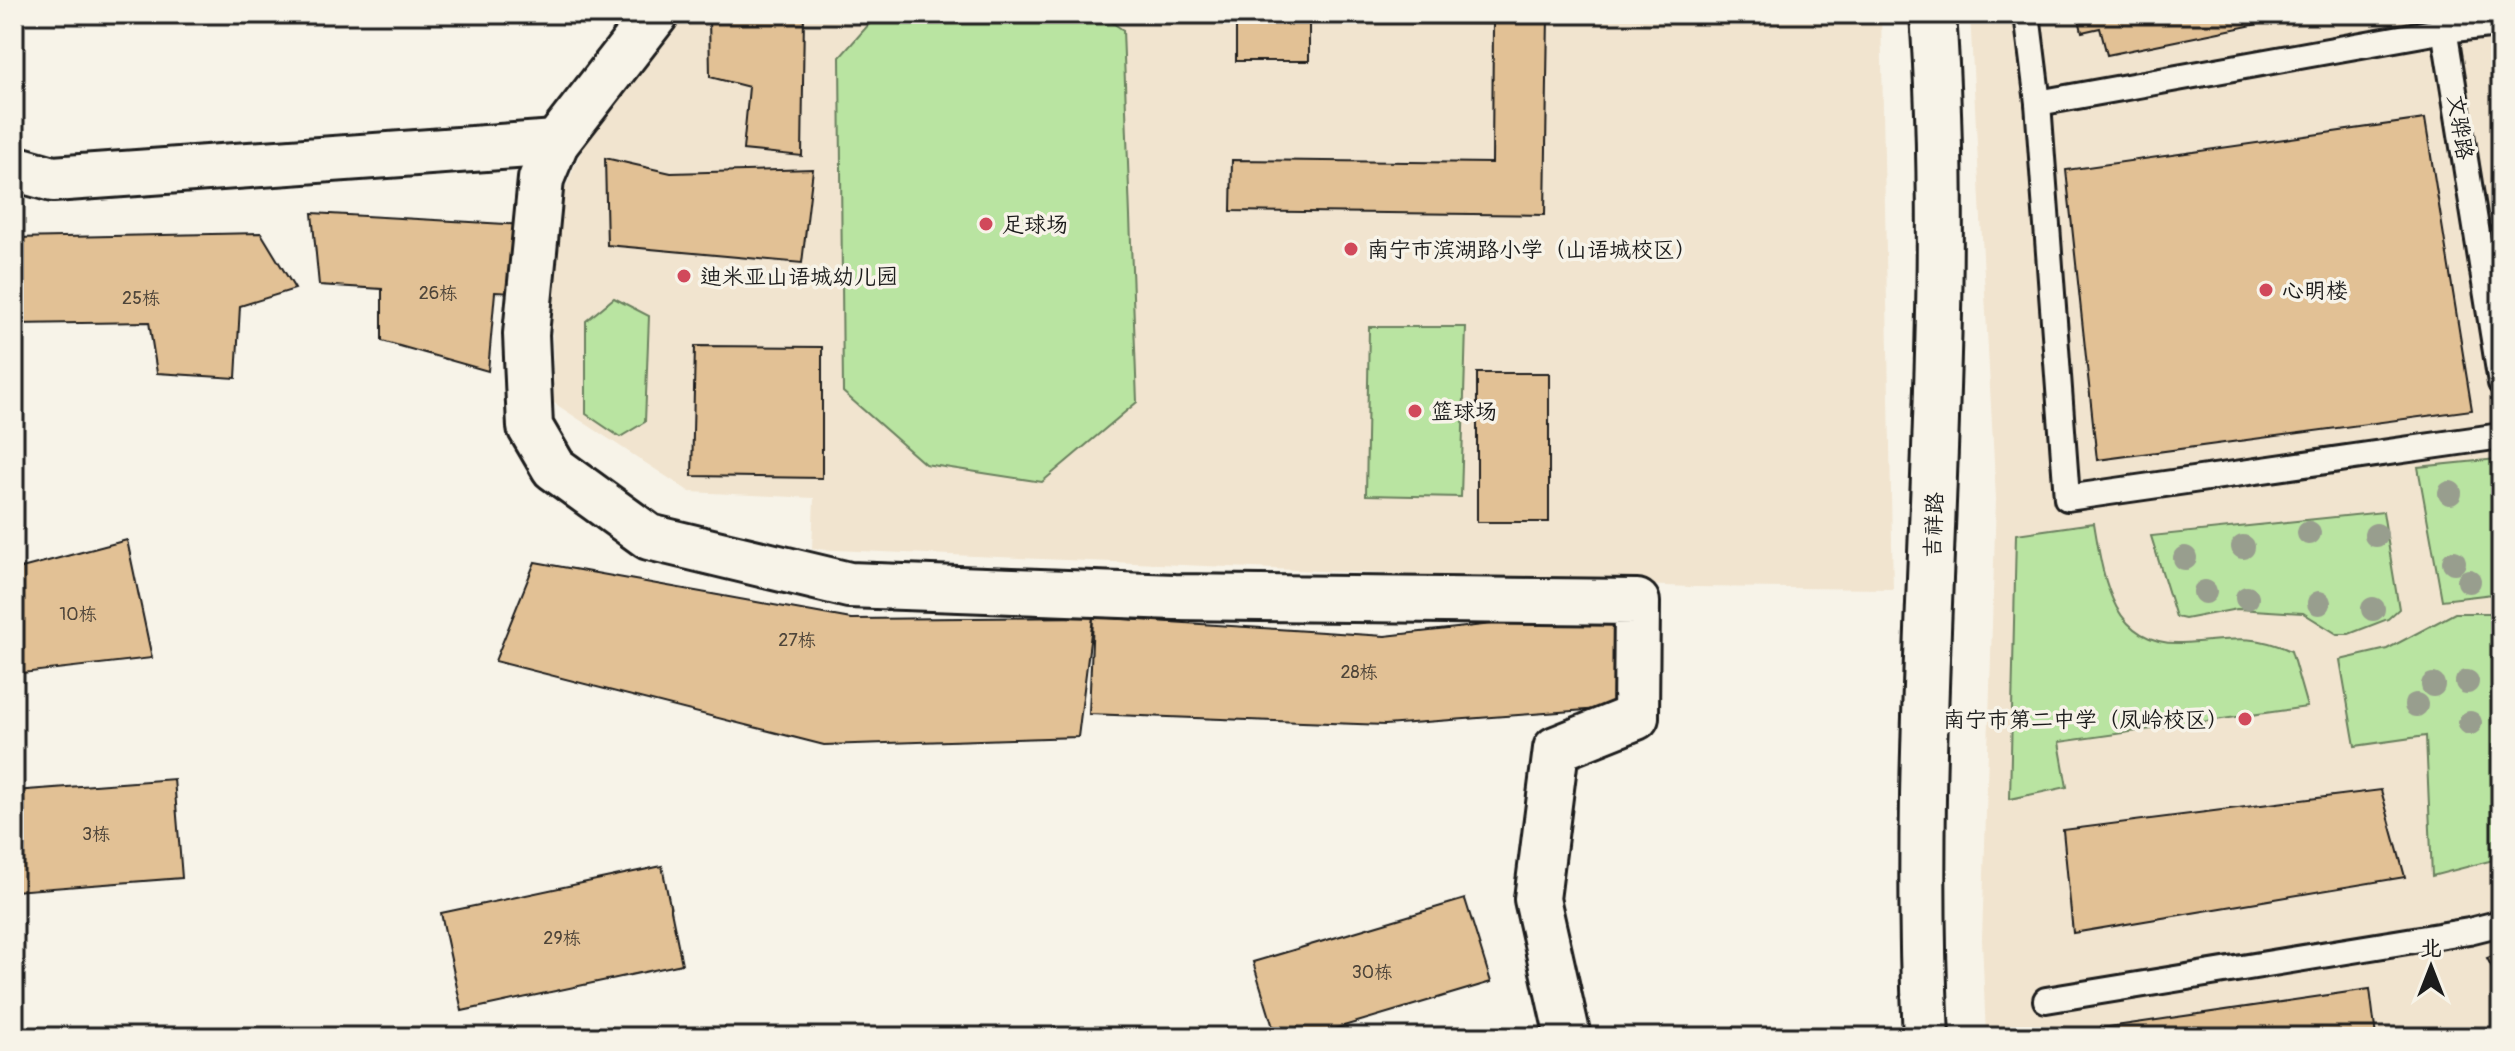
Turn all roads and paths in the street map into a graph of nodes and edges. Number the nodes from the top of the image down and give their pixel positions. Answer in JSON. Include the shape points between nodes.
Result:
{"nodes":[{"id":1,"x":656,"y":14,"type":"edge"},
{"id":2,"x":1933,"y":14,"type":"edge"},
{"id":3,"x":2027,"y":14,"type":"edge"},
{"id":4,"x":2443,"y":22,"type":"edge"},
{"id":5,"x":2498,"y":28,"type":"edge"},
{"id":6,"x":2038,"y":103,"type":"junction"},
{"id":7,"x":556,"y":143,"type":"junction"},
{"id":8,"x":14,"y":168,"type":"edge"},
{"id":9,"x":2493,"y":274,"type":"edge"},
{"id":10,"x":2501,"y":383,"type":"edge"},
{"id":11,"x":2501,"y":436,"type":"edge"},
{"id":12,"x":2501,"y":923,"type":"edge"},
{"id":13,"x":2046,"y":1000,"type":"dead end"},
{"id":14,"x":1568,"y":1037,"type":"edge"},
{"id":15,"x":1926,"y":1037,"type":"edge"}],
"edges":[{"from":1,"to":7,"type":"street"},
{"from":2,"to":15,"type":"street","name":"吉祥路","via":[[1941,272],[1923,828]]},
{"from":3,"to":6,"type":"lane"},
{"from":4,"to":5,"type":"lane"},
{"from":4,"to":6,"type":"lane"},
{"from":4,"to":9,"type":"lane","name":"文骅路"},
{"from":6,"to":11,"type":"lane","via":[[2067,498]]},
{"from":7,"to":8,"type":"street","via":[[53,179]]},
{"from":7,"to":14,"type":"street","via":[[541,179],[526,334],[530,427],[554,468],[649,537],[849,585],[1175,597],[1637,602],[1636,717],[1556,749],[1537,899]]},
{"from":9,"to":10,"type":"lane","name":"文骅路"},
{"from":12,"to":13,"type":"lane"}]}
